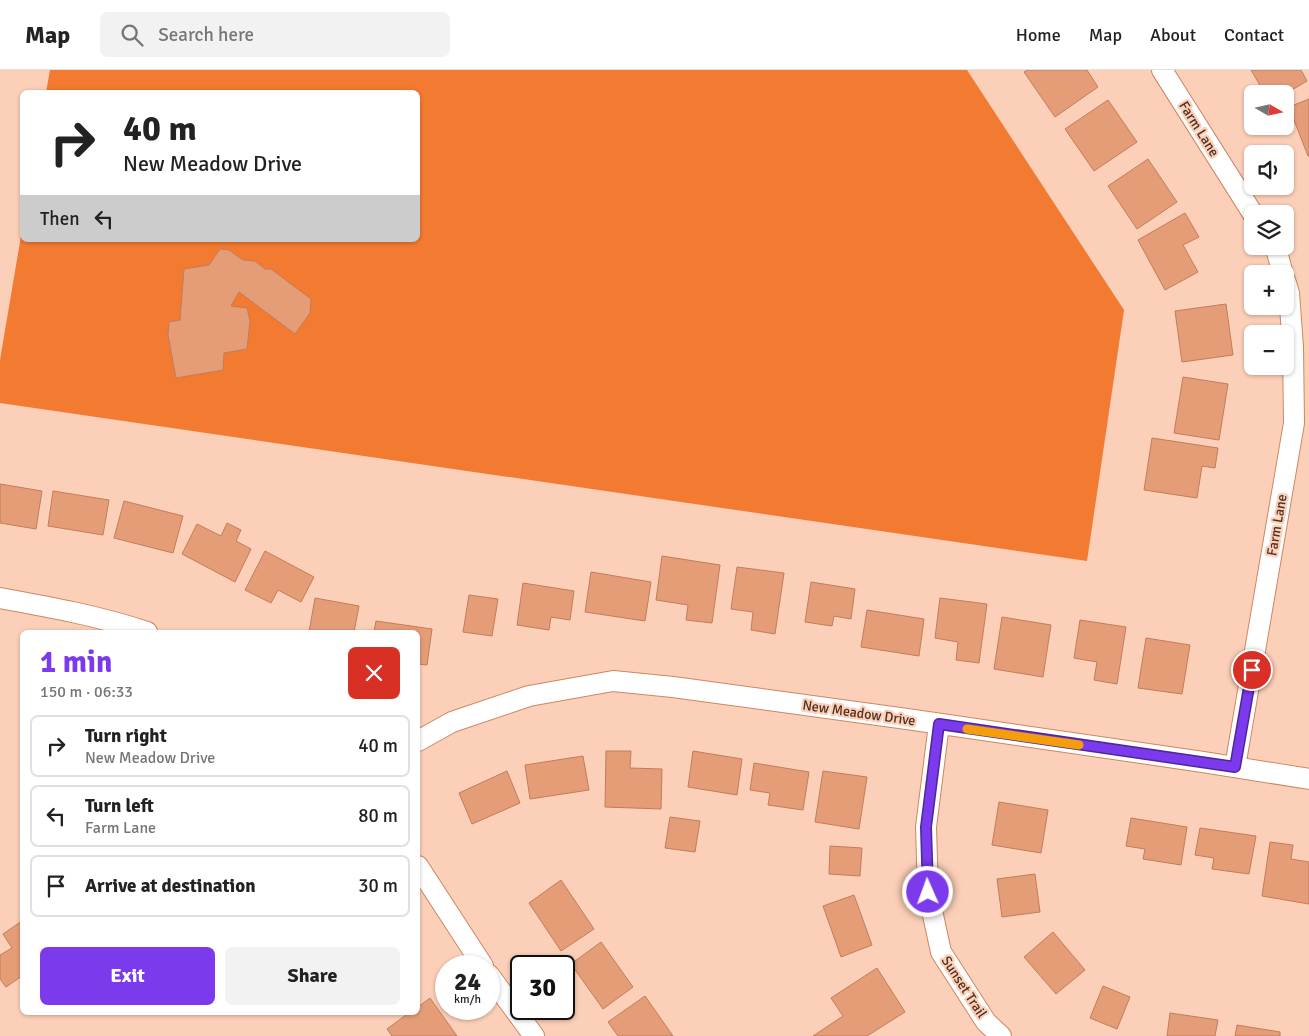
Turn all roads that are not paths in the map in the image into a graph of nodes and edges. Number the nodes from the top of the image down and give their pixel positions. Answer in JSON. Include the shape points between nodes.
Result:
{"nodes":[{"id":1,"x":1162,"y":70,"type":"edge"},
{"id":2,"x":1247,"y":205,"type":"edge"},
{"id":3,"x":1291,"y":315,"type":"edge"},
{"id":4,"x":1302,"y":424,"type":"edge"},
{"id":5,"x":0,"y":598,"type":"edge"},
{"id":6,"x":141,"y":630,"type":"edge"},
{"id":7,"x":939,"y":724,"type":"junction"},
{"id":8,"x":420,"y":740,"type":"edge"},
{"id":9,"x":1235,"y":767,"type":"junction"},
{"id":10,"x":1309,"y":779,"type":"edge"},
{"id":11,"x":420,"y":869,"type":"edge"},
{"id":12,"x":476,"y":955,"type":"edge"},
{"id":13,"x":500,"y":990,"type":"edge"},
{"id":14,"x":534,"y":1036,"type":"edge"},
{"id":15,"x":1001,"y":1036,"type":"edge"}],
"edges":[{"from":1,"to":2,"type":"street","name":"Farm Lane"},
{"from":3,"to":4,"type":"street","name":"Farm Lane"},
{"from":4,"to":9,"type":"street","name":"Farm Lane"},
{"from":5,"to":6,"type":"street","via":[[112,620]]},
{"from":7,"to":8,"type":"street","name":"New Meadow Drive","via":[[613,681],[529,696],[452,722]]},
{"from":7,"to":9,"type":"street","name":"New Meadow Drive"},
{"from":7,"to":15,"type":"street","name":"Sunset Trail","via":[[926,827],[928,892],[941,952],[986,1022]]},
{"from":9,"to":10,"type":"street","name":"New Meadow Drive"},
{"from":11,"to":12,"type":"street"},
{"from":13,"to":14,"type":"street"}]}
